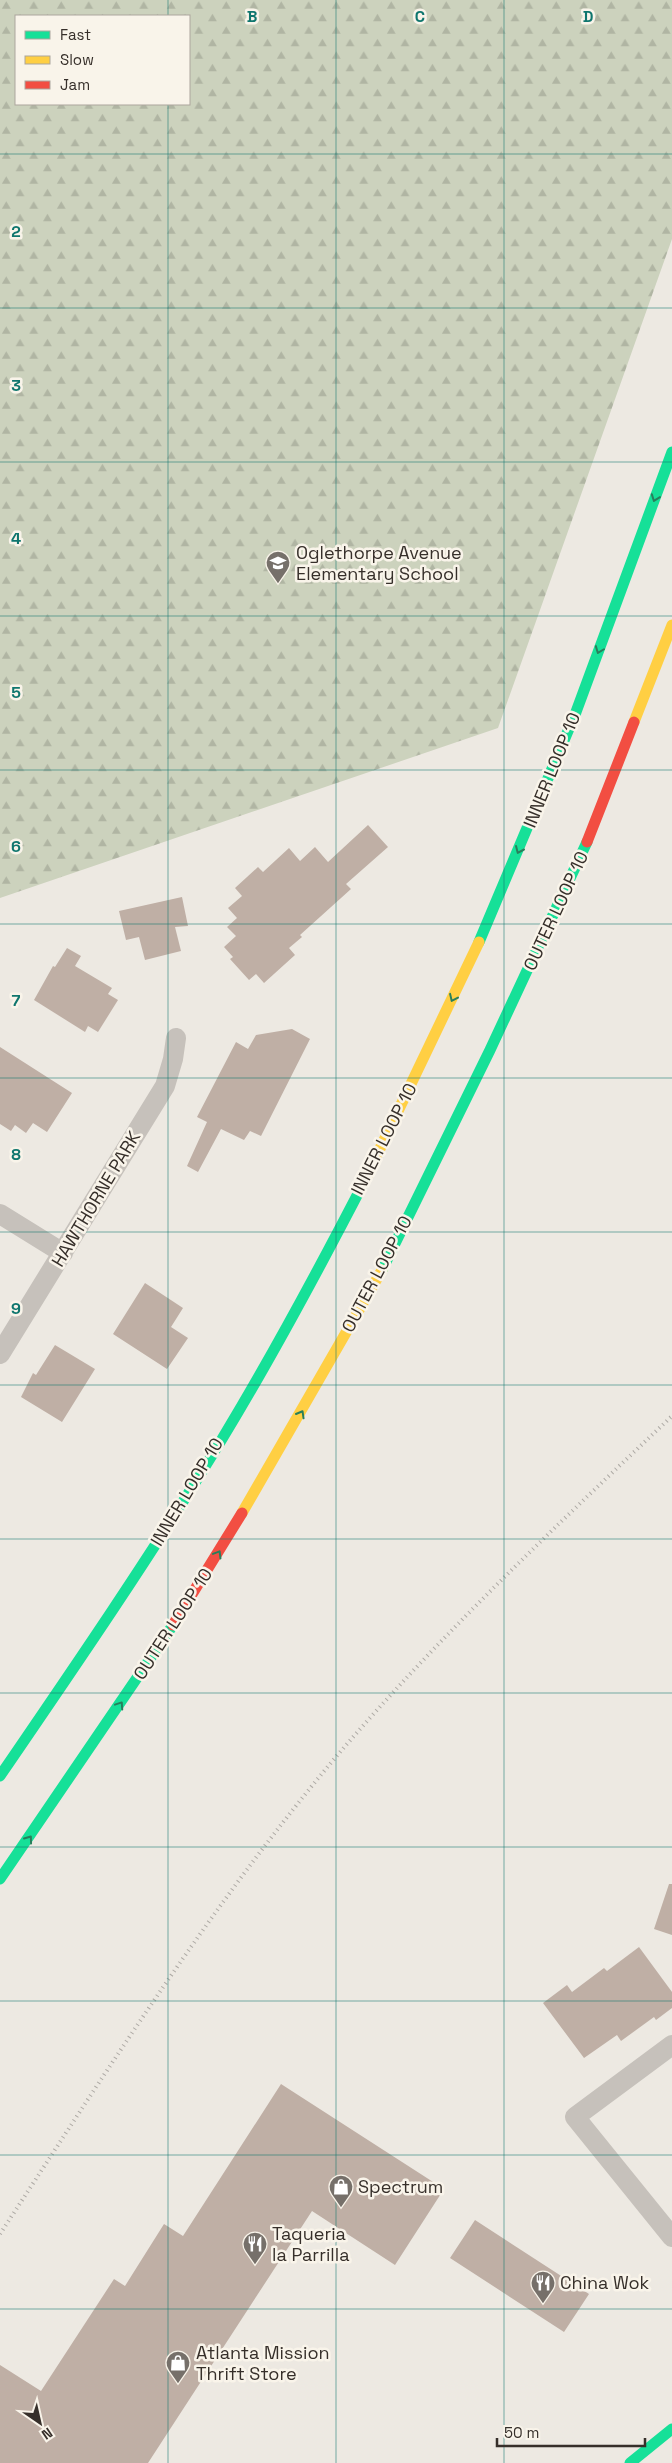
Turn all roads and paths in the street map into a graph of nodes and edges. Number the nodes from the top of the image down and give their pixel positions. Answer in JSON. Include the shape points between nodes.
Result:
{"nodes":[{"id":1,"x":672,"y":452,"type":"edge"},
{"id":2,"x":672,"y":625,"type":"edge"},
{"id":3,"x":176,"y":1038,"type":"dead end"},
{"id":4,"x":0,"y":1214,"type":"edge"},
{"id":5,"x":63,"y":1254,"type":"junction"},
{"id":6,"x":0,"y":1354,"type":"edge"},
{"id":7,"x":0,"y":1776,"type":"edge"},
{"id":8,"x":0,"y":1879,"type":"edge"},
{"id":9,"x":672,"y":2044,"type":"edge"},
{"id":10,"x":672,"y":2237,"type":"edge"},
{"id":11,"x":672,"y":2429,"type":"edge"},
{"id":12,"x":630,"y":2463,"type":"edge"}],
"edges":[{"from":1,"to":7,"type":"main road","name":"INNER LOOP 10","one_way":true,"via":[[580,702],[526,834],[436,1033],[360,1186],[289,1322],[162,1536]]},
{"from":8,"to":2,"type":"main road","name":"OUTER LOOP 10","one_way":true,"via":[[197,1588],[277,1455],[383,1267],[584,850]]},
{"from":3,"to":5,"type":"street","name":"HAWTHORNE PARK","via":[[165,1086]]},
{"from":4,"to":5,"type":"street"},
{"from":5,"to":6,"type":"street","name":"HAWTHORNE PARK"},
{"from":9,"to":10,"type":"street","via":[[575,2117]]},
{"from":11,"to":12,"type":"main road"}]}
